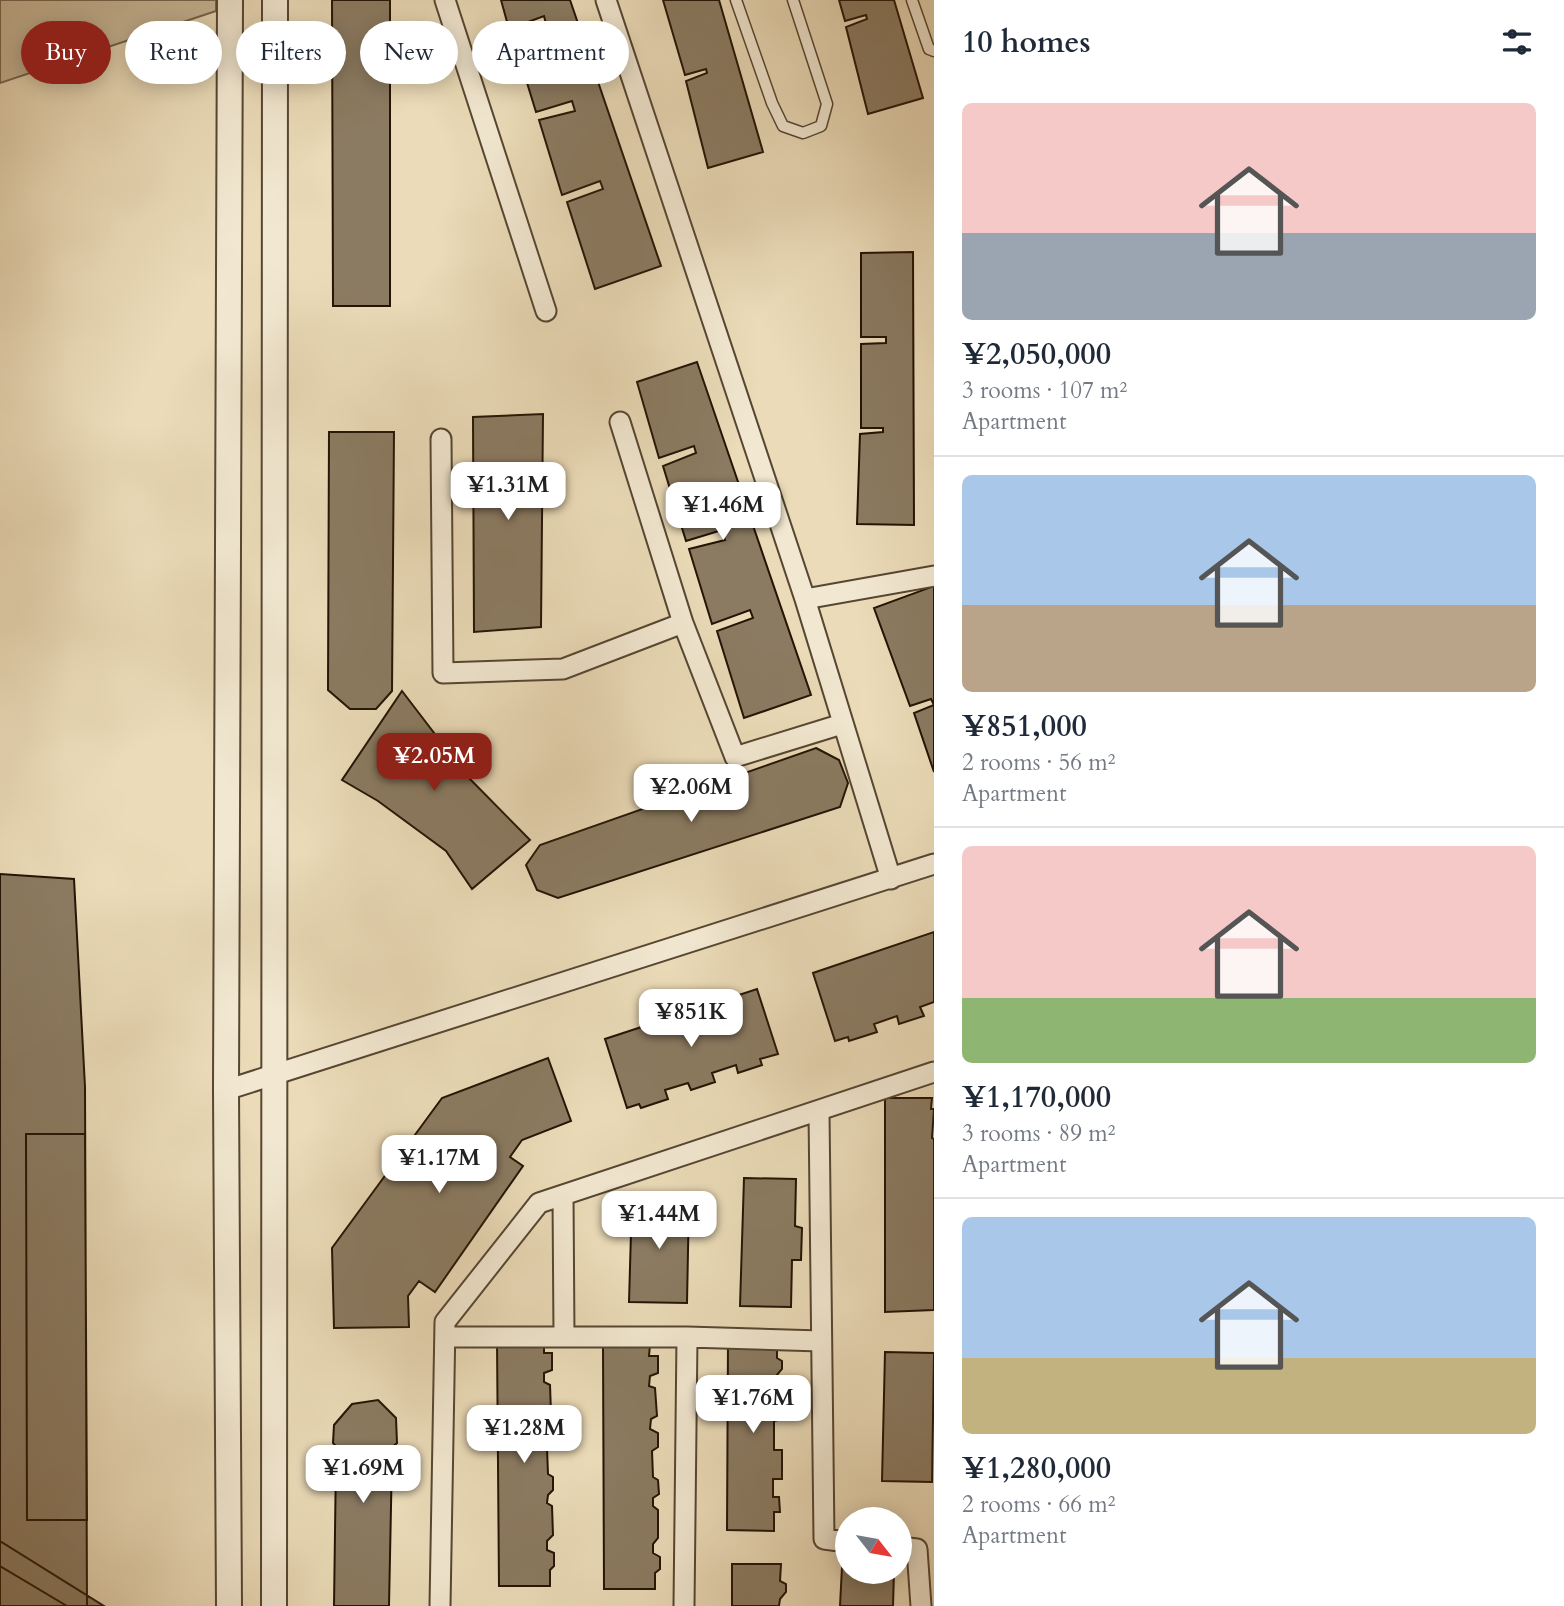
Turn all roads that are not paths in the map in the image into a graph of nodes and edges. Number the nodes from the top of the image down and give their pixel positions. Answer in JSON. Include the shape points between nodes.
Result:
{"nodes":[{"id":1,"x":230,"y":0,"type":"edge"},
{"id":2,"x":275,"y":0,"type":"edge"},
{"id":3,"x":445,"y":0,"type":"edge"},
{"id":4,"x":606,"y":0,"type":"edge"},
{"id":5,"x":736,"y":0,"type":"edge"},
{"id":6,"x":793,"y":0,"type":"edge"},
{"id":7,"x":912,"y":0,"type":"edge"},
{"id":8,"x":934,"y":51,"type":"edge"},
{"id":9,"x":546,"y":311,"type":"dead end"},
{"id":10,"x":620,"y":422,"type":"dead end"},
{"id":11,"x":441,"y":439,"type":"dead end"},
{"id":12,"x":934,"y":576,"type":"edge"},
{"id":13,"x":804,"y":599,"type":"junction"},
{"id":14,"x":683,"y":623,"type":"junction"},
{"id":15,"x":842,"y":724,"type":"junction"},
{"id":16,"x":934,"y":864,"type":"edge"},
{"id":17,"x":891,"y":878,"type":"junction"},
{"id":18,"x":934,"y":1072,"type":"edge"},
{"id":19,"x":274,"y":1075,"type":"junction"},
{"id":20,"x":226,"y":1090,"type":"junction"},
{"id":21,"x":819,"y":1112,"type":"junction"},
{"id":22,"x":563,"y":1195,"type":"junction"},
{"id":23,"x":565,"y":1336,"type":"junction"},
{"id":24,"x":444,"y":1337,"type":"junction"},
{"id":25,"x":687,"y":1337,"type":"junction"},
{"id":26,"x":821,"y":1342,"type":"junction"},
{"id":27,"x":835,"y":1540,"type":"edge"},
{"id":28,"x":912,"y":1548,"type":"edge"},
{"id":29,"x":229,"y":1606,"type":"edge"},
{"id":30,"x":274,"y":1606,"type":"edge"},
{"id":31,"x":440,"y":1606,"type":"edge"},
{"id":32,"x":684,"y":1606,"type":"edge"},
{"id":33,"x":920,"y":1606,"type":"edge"}],
"edges":[{"from":1,"to":20,"type":"street"},
{"from":2,"to":19,"type":"street"},
{"from":3,"to":9,"type":"street"},
{"from":4,"to":13,"type":"street"},
{"from":5,"to":6,"type":"lane","via":[[777,115],[783,126],[803,133],[821,126],[827,104]]},
{"from":7,"to":8,"type":"lane","via":[[929,49]]},
{"from":10,"to":14,"type":"street"},
{"from":11,"to":14,"type":"street","via":[[443,673],[564,670]]},
{"from":12,"to":13,"type":"street"},
{"from":13,"to":15,"type":"street"},
{"from":14,"to":15,"type":"street","via":[[735,757]]},
{"from":15,"to":17,"type":"street"},
{"from":16,"to":17,"type":"street"},
{"from":17,"to":19,"type":"street"},
{"from":18,"to":21,"type":"street"},
{"from":19,"to":20,"type":"street"},
{"from":19,"to":30,"type":"street"},
{"from":20,"to":29,"type":"street"},
{"from":21,"to":22,"type":"street"},
{"from":21,"to":26,"type":"street"},
{"from":22,"to":23,"type":"street"},
{"from":22,"to":24,"type":"street","via":[[539,1203],[445,1322]]},
{"from":23,"to":24,"type":"street"},
{"from":23,"to":25,"type":"street"},
{"from":24,"to":31,"type":"street"},
{"from":25,"to":26,"type":"street"},
{"from":25,"to":32,"type":"street"},
{"from":26,"to":27,"type":"street","via":[[824,1539]]},
{"from":28,"to":33,"type":"street","via":[[917,1549]]}]}
